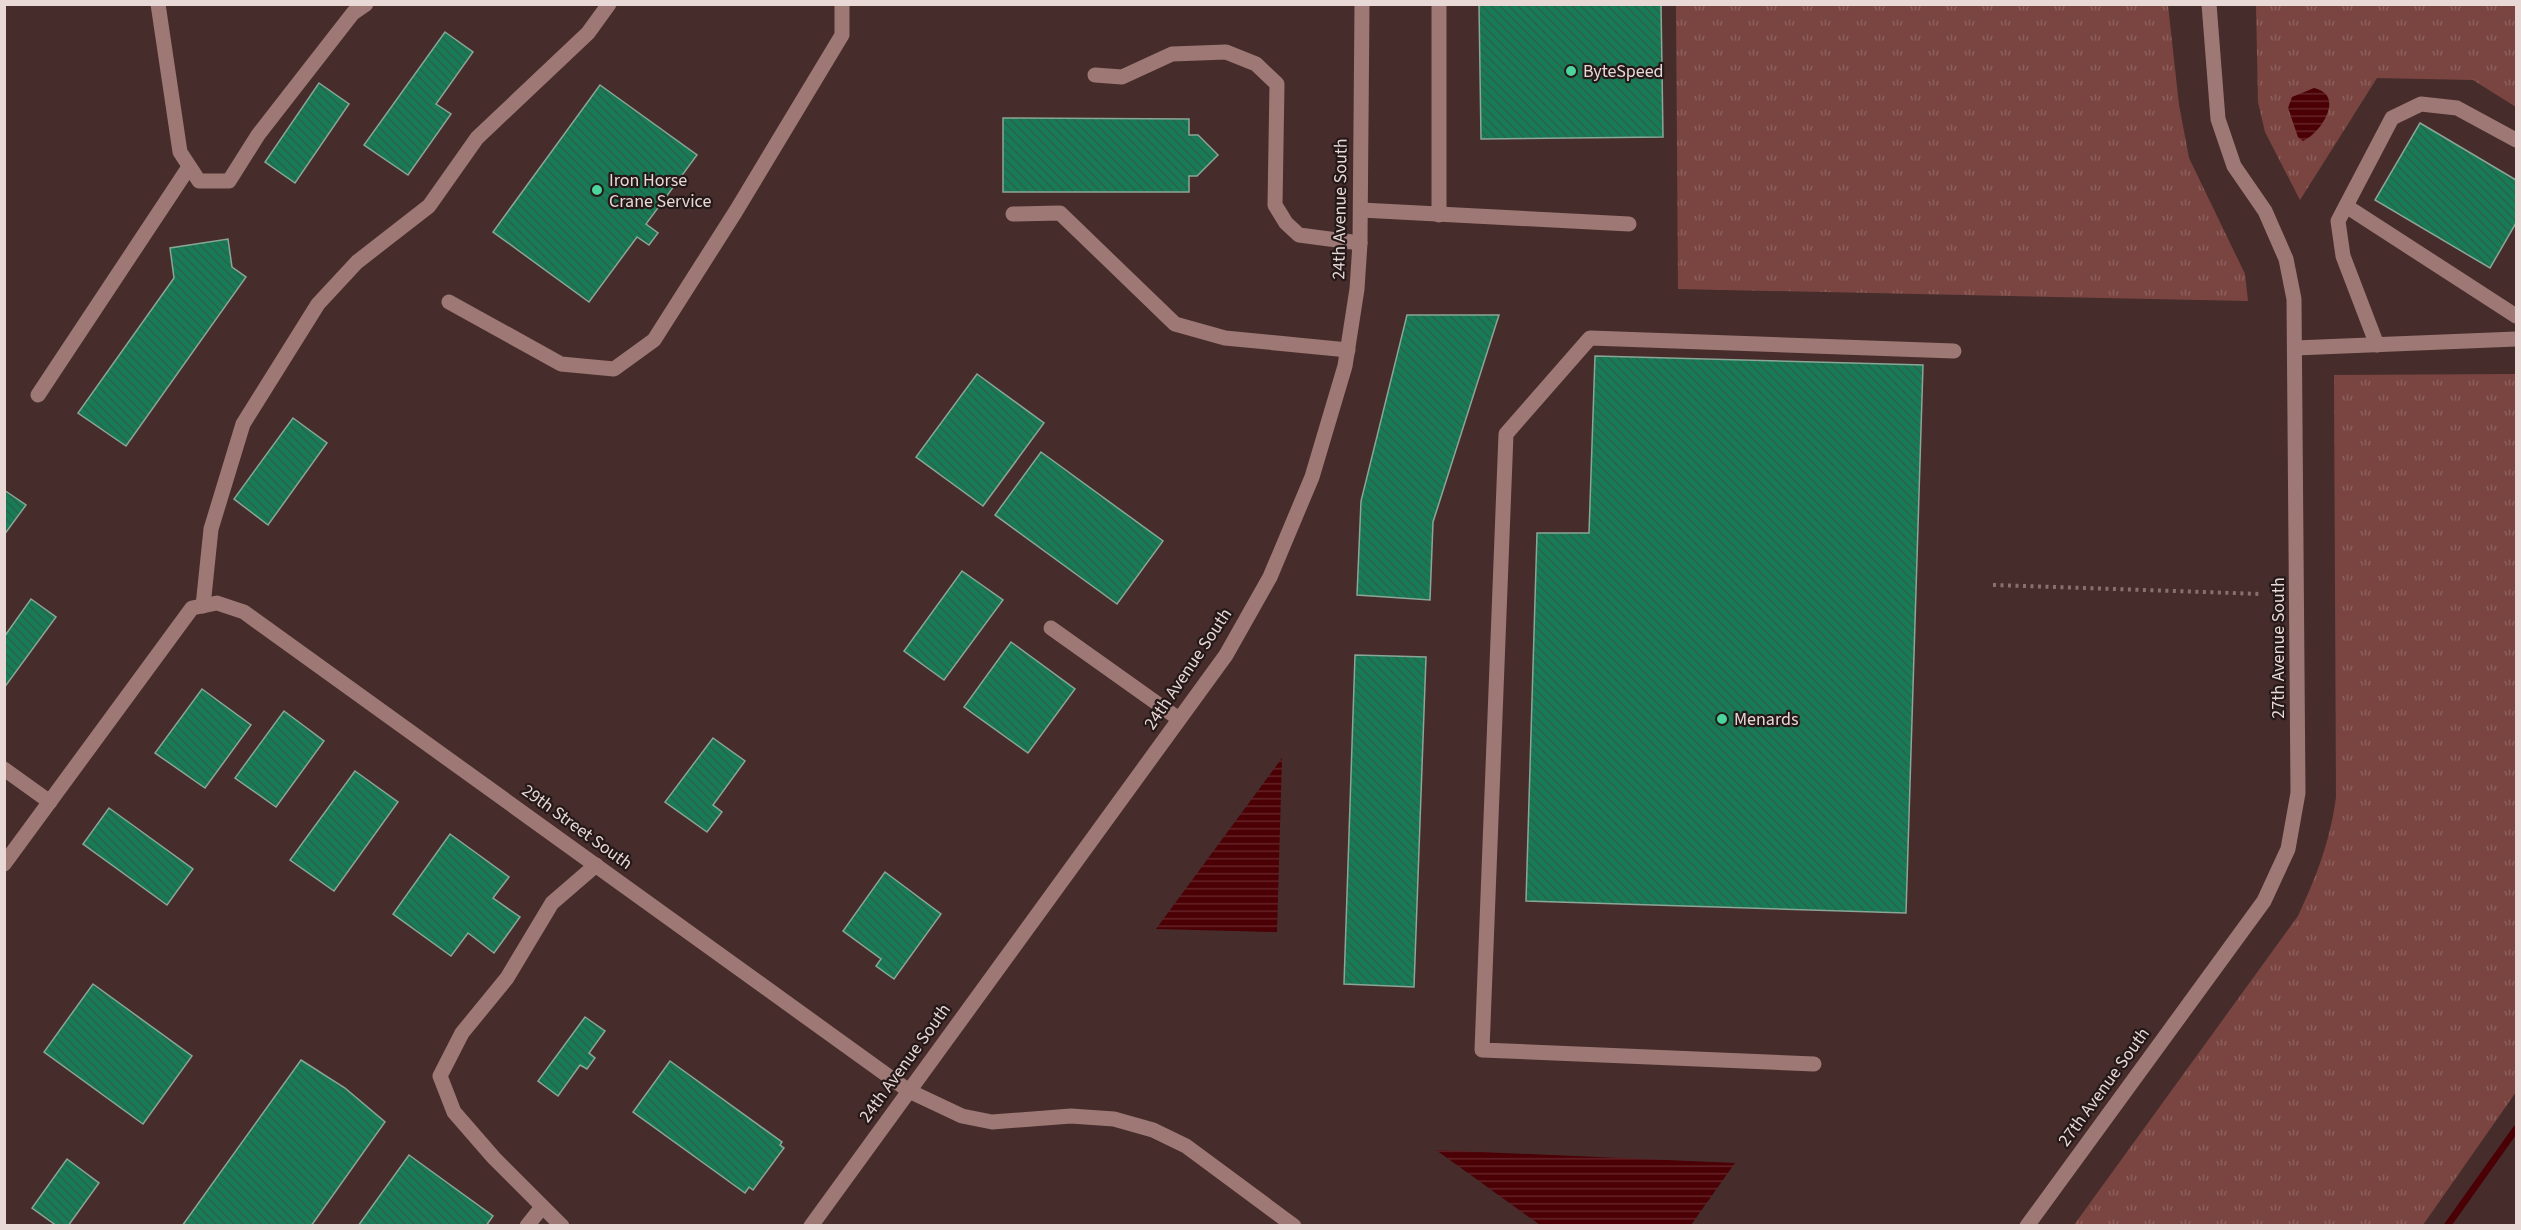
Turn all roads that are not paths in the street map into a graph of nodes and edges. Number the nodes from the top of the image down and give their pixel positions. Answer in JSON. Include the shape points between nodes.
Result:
{"nodes":[{"id":1,"x":158,"y":4,"type":"edge"},
{"id":2,"x":366,"y":4,"type":"edge"},
{"id":3,"x":609,"y":4,"type":"edge"},
{"id":4,"x":842,"y":4,"type":"edge"},
{"id":5,"x":1362,"y":4,"type":"edge"},
{"id":6,"x":1439,"y":4,"type":"edge"},
{"id":7,"x":2209,"y":4,"type":"edge"},
{"id":8,"x":1095,"y":75,"type":"dead end"},
{"id":9,"x":2517,"y":140,"type":"edge"},
{"id":10,"x":189,"y":166,"type":"junction"},
{"id":11,"x":2346,"y":206,"type":"junction"},
{"id":12,"x":1361,"y":210,"type":"junction"},
{"id":13,"x":1013,"y":213,"type":"dead end"},
{"id":14,"x":1439,"y":215,"type":"junction"},
{"id":15,"x":1629,"y":224,"type":"dead end"},
{"id":16,"x":1360,"y":243,"type":"junction"},
{"id":17,"x":449,"y":302,"type":"dead end"},
{"id":18,"x":2517,"y":316,"type":"edge"},
{"id":19,"x":2517,"y":339,"type":"edge"},
{"id":20,"x":2377,"y":345,"type":"junction"},
{"id":21,"x":2295,"y":348,"type":"junction"},
{"id":22,"x":1348,"y":350,"type":"junction"},
{"id":23,"x":1954,"y":351,"type":"dead end"},
{"id":24,"x":38,"y":395,"type":"dead end"},
{"id":25,"x":210,"y":605,"type":"junction"},
{"id":26,"x":1051,"y":628,"type":"dead end"},
{"id":27,"x":1179,"y":719,"type":"junction"},
{"id":28,"x":4,"y":769,"type":"edge"},
{"id":29,"x":50,"y":802,"type":"junction"},
{"id":30,"x":4,"y":864,"type":"edge"},
{"id":31,"x":596,"y":865,"type":"junction"},
{"id":32,"x":1814,"y":1064,"type":"dead end"},
{"id":33,"x":909,"y":1091,"type":"junction"},
{"id":34,"x":542,"y":1207,"type":"junction"},
{"id":35,"x":527,"y":1226,"type":"edge"},
{"id":36,"x":561,"y":1226,"type":"edge"},
{"id":37,"x":811,"y":1226,"type":"edge"},
{"id":38,"x":1294,"y":1226,"type":"edge"},
{"id":39,"x":2027,"y":1226,"type":"edge"}],
"edges":[{"from":1,"to":10,"type":"street","via":[[180,152]]},
{"from":2,"to":10,"type":"street","via":[[353,13],[258,135],[229,181],[199,181]]},
{"from":3,"to":25,"type":"street","via":[[588,33],[477,138],[429,206],[357,262],[318,304],[243,424],[211,530]]},
{"from":4,"to":17,"type":"street","via":[[842,34],[654,340],[614,369],[561,364]]},
{"from":5,"to":12,"type":"street","name":"24th Avenue South"},
{"from":6,"to":14,"type":"street"},
{"from":7,"to":21,"type":"street","name":"27th Avenue South","via":[[2218,119],[2234,166],[2265,211],[2286,259],[2294,299]]},
{"from":8,"to":16,"type":"street","via":[[1122,77],[1172,54],[1226,52],[1256,64],[1277,84],[1275,205],[1299,235]]},
{"from":9,"to":11,"type":"street","via":[[2457,108],[2421,104],[2392,118]]},
{"from":10,"to":24,"type":"street"},
{"from":11,"to":18,"type":"street"},
{"from":11,"to":20,"type":"street","via":[[2338,221],[2343,256]]},
{"from":12,"to":14,"type":"street"},
{"from":12,"to":16,"type":"street","name":"24th Avenue South"},
{"from":13,"to":22,"type":"street","via":[[1060,213],[1175,324],[1225,338]]},
{"from":14,"to":15,"type":"street"},
{"from":16,"to":22,"type":"street","name":"24th Avenue South"},
{"from":19,"to":20,"type":"street"},
{"from":20,"to":21,"type":"street"},
{"from":21,"to":39,"type":"street","name":"27th Avenue South","via":[[2298,793],[2288,849],[2264,901]]},
{"from":22,"to":27,"type":"street","name":"24th Avenue South","via":[[1312,477],[1270,578],[1226,655]]},
{"from":23,"to":32,"type":"street","via":[[1590,338],[1506,434],[1482,1050]]},
{"from":25,"to":29,"type":"street","via":[[192,608]]},
{"from":25,"to":31,"type":"street","name":"29th Street South","via":[[244,612]]},
{"from":26,"to":27,"type":"street"},
{"from":27,"to":33,"type":"street","name":"24th Avenue South"},
{"from":28,"to":29,"type":"street"},
{"from":29,"to":30,"type":"street"},
{"from":31,"to":33,"type":"street","name":"29th Street South"},
{"from":31,"to":34,"type":"street","via":[[552,903],[507,978],[462,1033],[440,1076],[454,1113]]},
{"from":33,"to":37,"type":"street","name":"24th Avenue South"},
{"from":33,"to":38,"type":"street","name":"29th Street South","via":[[962,1116],[992,1122],[1071,1116],[1114,1119],[1153,1130],[1186,1146]]},
{"from":34,"to":35,"type":"street"},
{"from":34,"to":36,"type":"street"}]}
